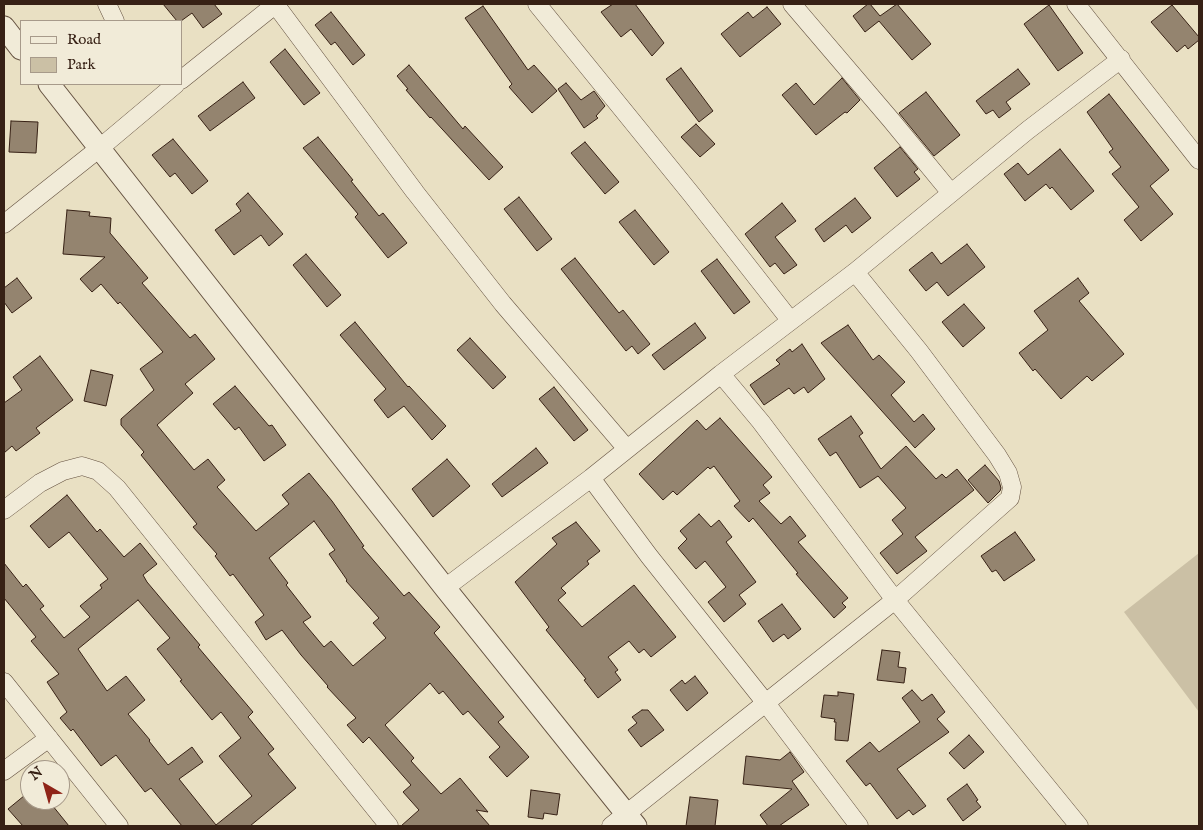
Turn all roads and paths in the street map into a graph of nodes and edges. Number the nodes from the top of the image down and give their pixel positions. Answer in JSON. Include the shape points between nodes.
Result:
{"nodes":[{"id":1,"x":108,"y":4,"type":"edge"},
{"id":2,"x":276,"y":4,"type":"edge"},
{"id":3,"x":537,"y":4,"type":"edge"},
{"id":4,"x":792,"y":4,"type":"edge"},
{"id":5,"x":1076,"y":4,"type":"edge"},
{"id":6,"x":115,"y":20,"type":"edge"},
{"id":7,"x":4,"y":27,"type":"edge"},
{"id":8,"x":20,"y":48,"type":"edge"},
{"id":9,"x":1121,"y":58,"type":"junction"},
{"id":10,"x":182,"y":79,"type":"edge"},
{"id":11,"x":50,"y":85,"type":"edge"},
{"id":12,"x":164,"y":87,"type":"edge"},
{"id":13,"x":101,"y":147,"type":"junction"},
{"id":14,"x":1199,"y":160,"type":"edge"},
{"id":15,"x":951,"y":194,"type":"junction"},
{"id":16,"x":4,"y":224,"type":"edge"},
{"id":17,"x":855,"y":272,"type":"junction"},
{"id":18,"x":790,"y":320,"type":"junction"},
{"id":19,"x":721,"y":374,"type":"junction"},
{"id":20,"x":627,"y":450,"type":"junction"},
{"id":21,"x":591,"y":478,"type":"junction"},
{"id":22,"x":4,"y":510,"type":"edge"},
{"id":23,"x":445,"y":588,"type":"junction"},
{"id":24,"x":895,"y":600,"type":"junction"},
{"id":25,"x":4,"y":682,"type":"edge"},
{"id":26,"x":765,"y":702,"type":"junction"},
{"id":27,"x":49,"y":738,"type":"junction"},
{"id":28,"x":4,"y":771,"type":"edge"},
{"id":29,"x":625,"y":822,"type":"edge"},
{"id":30,"x":120,"y":826,"type":"edge"},
{"id":31,"x":389,"y":826,"type":"edge"},
{"id":32,"x":859,"y":826,"type":"edge"},
{"id":33,"x":1079,"y":826,"type":"edge"}],
"edges":[{"from":1,"to":6,"type":"street"},
{"from":2,"to":10,"type":"street"},
{"from":2,"to":20,"type":"street","via":[[498,296]]},
{"from":3,"to":18,"type":"street"},
{"from":4,"to":15,"type":"street"},
{"from":5,"to":9,"type":"street"},
{"from":7,"to":8,"type":"street"},
{"from":9,"to":14,"type":"street"},
{"from":9,"to":15,"type":"street"},
{"from":11,"to":13,"type":"street"},
{"from":12,"to":13,"type":"street"},
{"from":13,"to":16,"type":"street"},
{"from":13,"to":23,"type":"street"},
{"from":15,"to":17,"type":"street"},
{"from":17,"to":18,"type":"street"},
{"from":17,"to":24,"type":"street","via":[[996,455],[1008,473],[1012,487],[1010,498],[996,512]]},
{"from":18,"to":19,"type":"street"},
{"from":19,"to":20,"type":"street"},
{"from":19,"to":24,"type":"street"},
{"from":20,"to":21,"type":"street"},
{"from":21,"to":23,"type":"street"},
{"from":21,"to":26,"type":"street"},
{"from":22,"to":31,"type":"street","via":[[40,483],[63,471],[82,466],[98,471],[117,488]]},
{"from":23,"to":29,"type":"street"},
{"from":24,"to":26,"type":"street"},
{"from":24,"to":33,"type":"street"},
{"from":25,"to":27,"type":"street"},
{"from":26,"to":29,"type":"street"},
{"from":26,"to":32,"type":"street"},
{"from":27,"to":28,"type":"street"},
{"from":27,"to":30,"type":"street"}]}
